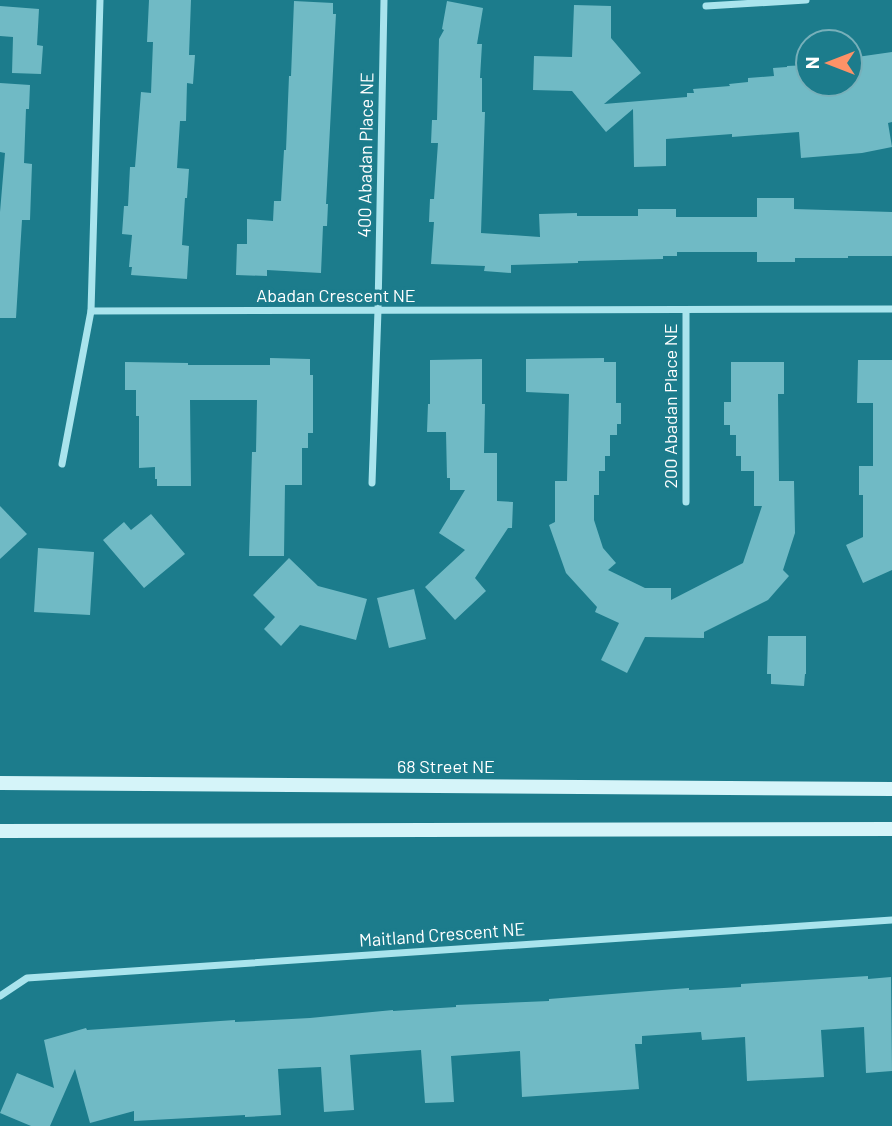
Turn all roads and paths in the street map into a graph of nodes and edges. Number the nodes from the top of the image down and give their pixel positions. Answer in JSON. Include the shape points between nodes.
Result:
{"nodes":[{"id":1,"x":100,"y":0,"type":"edge"},
{"id":2,"x":384,"y":0,"type":"edge"},
{"id":3,"x":806,"y":0,"type":"edge"},
{"id":4,"x":706,"y":6,"type":"dead end"},
{"id":5,"x":892,"y":309,"type":"edge"},
{"id":6,"x":378,"y":310,"type":"junction"},
{"id":7,"x":686,"y":310,"type":"junction"},
{"id":8,"x":90,"y":311,"type":"junction"},
{"id":9,"x":62,"y":464,"type":"dead end"},
{"id":10,"x":372,"y":484,"type":"dead end"},
{"id":11,"x":686,"y":502,"type":"dead end"},
{"id":12,"x":0,"y":783,"type":"edge"},
{"id":13,"x":892,"y":789,"type":"edge"},
{"id":14,"x":892,"y":830,"type":"edge"},
{"id":15,"x":0,"y":831,"type":"edge"},
{"id":16,"x":892,"y":920,"type":"edge"},
{"id":17,"x":0,"y":996,"type":"edge"}],
"edges":[{"from":1,"to":8,"type":"street"},
{"from":2,"to":6,"type":"street","name":"400 Abadan Place NE"},
{"from":3,"to":4,"type":"street"},
{"from":5,"to":7,"type":"street","name":"Abadan Crescent NE"},
{"from":6,"to":7,"type":"street","name":"Abadan Crescent NE"},
{"from":6,"to":8,"type":"street","name":"Abadan Crescent NE"},
{"from":6,"to":10,"type":"street","name":"400 Abadan Place NE"},
{"from":7,"to":11,"type":"street","name":"200 Abadan Place NE"},
{"from":8,"to":9,"type":"street"},
{"from":12,"to":13,"type":"main road","name":"68 Street NE"},
{"from":14,"to":15,"type":"main road"},
{"from":16,"to":17,"type":"street","name":"Maitland Crescent NE","via":[[27,978]]}]}
